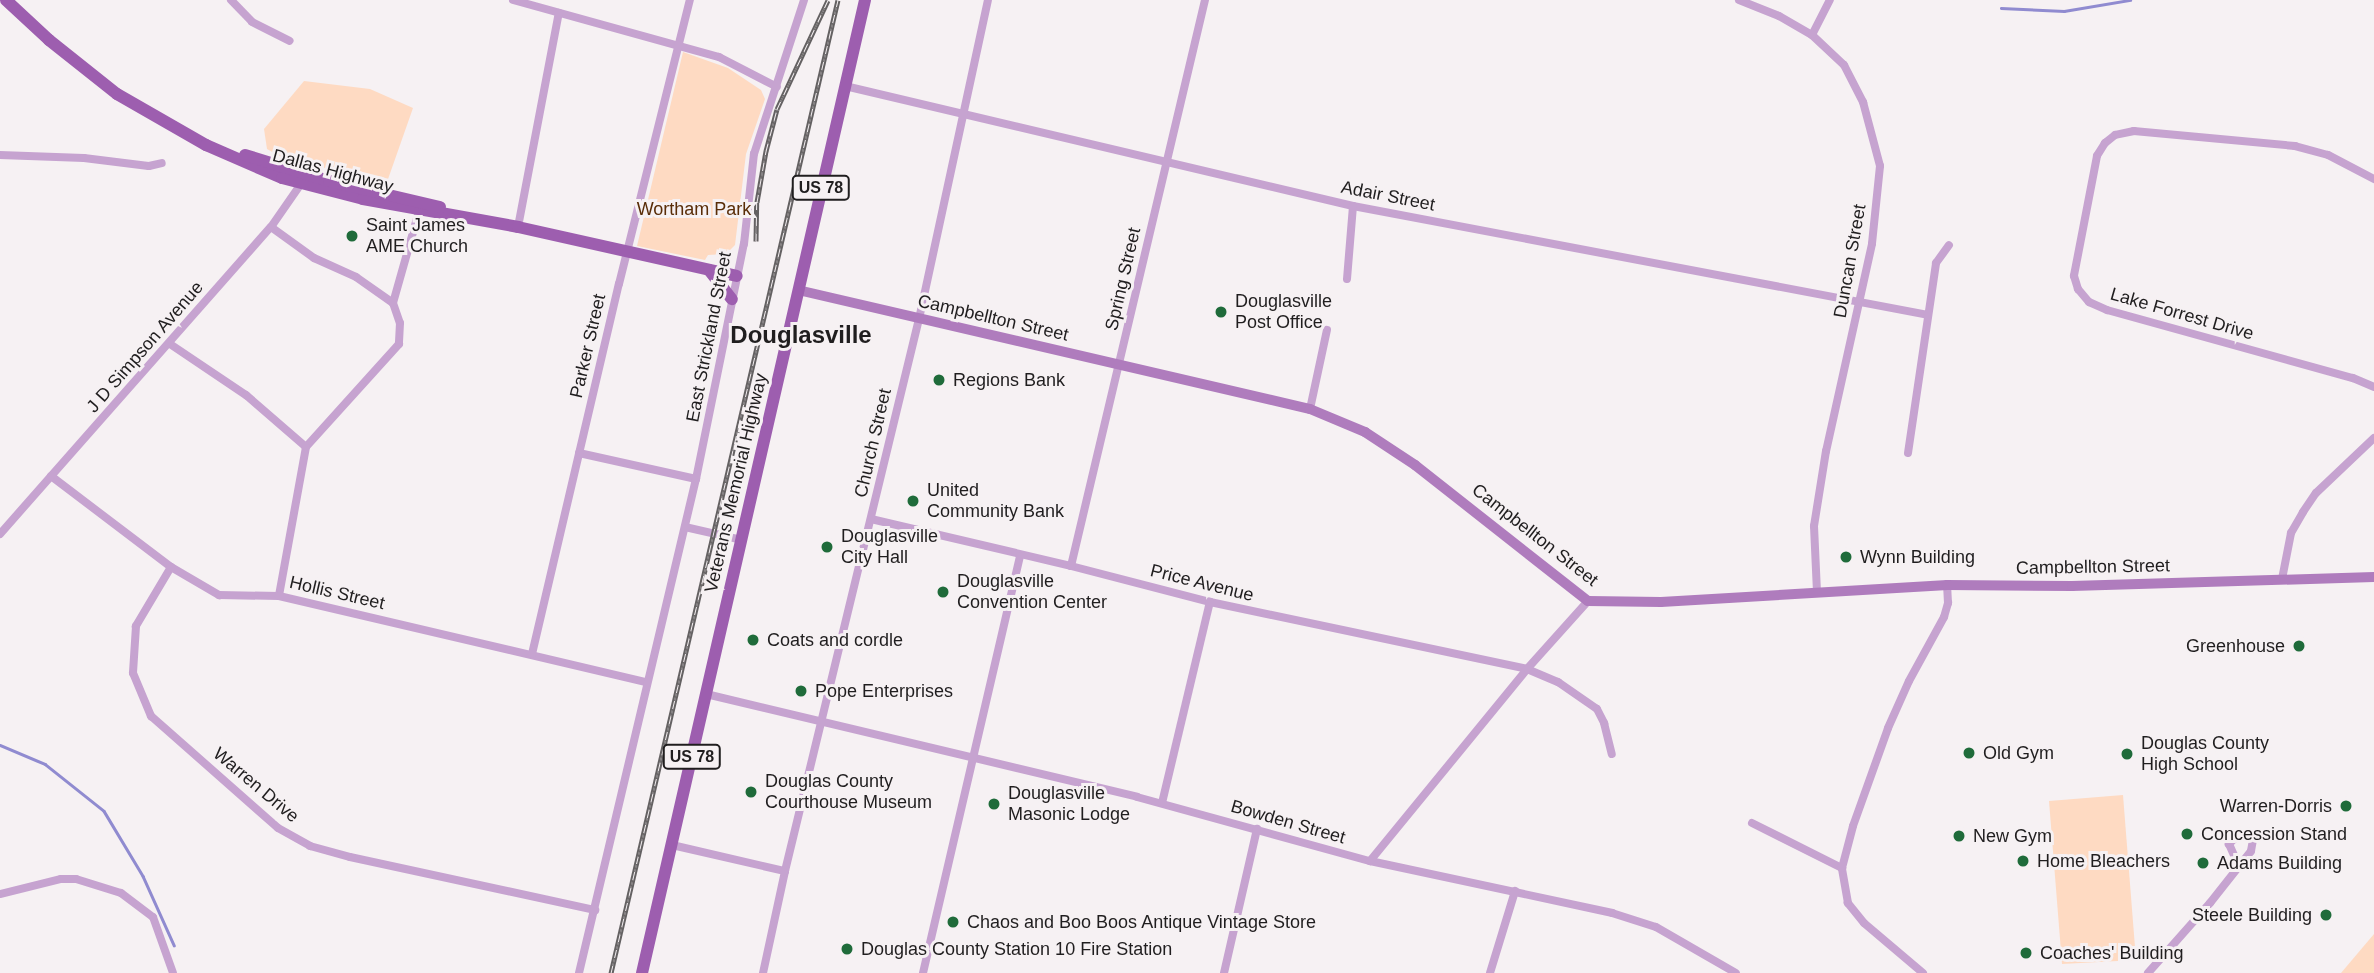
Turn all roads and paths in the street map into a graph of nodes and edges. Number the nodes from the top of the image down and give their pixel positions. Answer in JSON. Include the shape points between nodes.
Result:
{"nodes":[{"id":1,"x":6,"y":0,"type":"edge"},
{"id":2,"x":231,"y":0,"type":"edge"},
{"id":3,"x":513,"y":0,"type":"edge"},
{"id":4,"x":690,"y":0,"type":"edge"},
{"id":5,"x":804,"y":0,"type":"edge"},
{"id":6,"x":865,"y":0,"type":"edge"},
{"id":7,"x":988,"y":0,"type":"edge"},
{"id":8,"x":1205,"y":0,"type":"edge"},
{"id":9,"x":1740,"y":0,"type":"edge"},
{"id":10,"x":1830,"y":0,"type":"edge"},
{"id":11,"x":559,"y":13,"type":"junction"},
{"id":12,"x":1812,"y":35,"type":"junction"},
{"id":13,"x":290,"y":41,"type":"dead end"},
{"id":14,"x":677,"y":45,"type":"junction"},
{"id":15,"x":845,"y":86,"type":"junction"},
{"id":16,"x":777,"y":87,"type":"junction"},
{"id":17,"x":962,"y":114,"type":"junction"},
{"id":18,"x":0,"y":155,"type":"edge"},
{"id":19,"x":162,"y":163,"type":"dead end"},
{"id":20,"x":1167,"y":163,"type":"junction"},
{"id":21,"x":2374,"y":178,"type":"edge"},
{"id":22,"x":304,"y":180,"type":"junction"},
{"id":23,"x":1353,"y":206,"type":"junction"},
{"id":24,"x":419,"y":211,"type":"junction"},
{"id":25,"x":491,"y":221,"type":"junction"},
{"id":26,"x":271,"y":227,"type":"junction"},
{"id":27,"x":518,"y":227,"type":"junction"},
{"id":28,"x":1949,"y":245,"type":"dead end"},
{"id":29,"x":629,"y":252,"type":"junction"},
{"id":30,"x":708,"y":270,"type":"junction"},
{"id":31,"x":737,"y":276,"type":"junction"},
{"id":32,"x":1347,"y":279,"type":"dead end"},
{"id":33,"x":797,"y":290,"type":"junction"},
{"id":34,"x":732,"y":299,"type":"junction"},
{"id":35,"x":393,"y":303,"type":"junction"},
{"id":36,"x":1859,"y":303,"type":"junction"},
{"id":37,"x":1928,"y":315,"type":"junction"},
{"id":38,"x":919,"y":319,"type":"junction"},
{"id":39,"x":1327,"y":330,"type":"dead end"},
{"id":40,"x":170,"y":344,"type":"junction"},
{"id":41,"x":1119,"y":365,"type":"junction"},
{"id":42,"x":2374,"y":387,"type":"edge"},
{"id":43,"x":1310,"y":409,"type":"junction"},
{"id":44,"x":2374,"y":438,"type":"edge"},
{"id":45,"x":306,"y":447,"type":"junction"},
{"id":46,"x":579,"y":453,"type":"junction"},
{"id":47,"x":1908,"y":453,"type":"dead end"},
{"id":48,"x":51,"y":476,"type":"junction"},
{"id":49,"x":696,"y":479,"type":"junction"},
{"id":50,"x":871,"y":519,"type":"junction"},
{"id":51,"x":685,"y":527,"type":"junction"},
{"id":52,"x":0,"y":534,"type":"edge"},
{"id":53,"x":742,"y":540,"type":"junction"},
{"id":54,"x":1020,"y":556,"type":"junction"},
{"id":55,"x":1071,"y":566,"type":"junction"},
{"id":56,"x":171,"y":567,"type":"junction"},
{"id":57,"x":2374,"y":577,"type":"edge"},
{"id":58,"x":2282,"y":579,"type":"junction"},
{"id":59,"x":1947,"y":585,"type":"junction"},
{"id":60,"x":1816,"y":591,"type":"junction"},
{"id":61,"x":279,"y":596,"type":"junction"},
{"id":62,"x":1588,"y":601,"type":"junction"},
{"id":63,"x":1210,"y":602,"type":"junction"},
{"id":64,"x":532,"y":654,"type":"junction"},
{"id":65,"x":1527,"y":669,"type":"junction"},
{"id":66,"x":647,"y":682,"type":"junction"},
{"id":67,"x":706,"y":694,"type":"junction"},
{"id":68,"x":822,"y":723,"type":"junction"},
{"id":69,"x":1612,"y":754,"type":"dead end"},
{"id":70,"x":974,"y":756,"type":"junction"},
{"id":71,"x":1162,"y":803,"type":"junction"},
{"id":72,"x":1752,"y":823,"type":"dead end"},
{"id":73,"x":1257,"y":829,"type":"junction"},
{"id":74,"x":672,"y":845,"type":"junction"},
{"id":75,"x":1370,"y":861,"type":"junction"},
{"id":76,"x":2239,"y":866,"type":"dead end"},
{"id":77,"x":1842,"y":868,"type":"junction"},
{"id":78,"x":785,"y":871,"type":"junction"},
{"id":79,"x":1515,"y":891,"type":"junction"},
{"id":80,"x":0,"y":894,"type":"edge"},
{"id":81,"x":595,"y":910,"type":"junction"},
{"id":82,"x":173,"y":973,"type":"edge"},
{"id":83,"x":579,"y":973,"type":"edge"},
{"id":84,"x":642,"y":973,"type":"edge"},
{"id":85,"x":764,"y":973,"type":"edge"},
{"id":86,"x":923,"y":973,"type":"edge"},
{"id":87,"x":1224,"y":973,"type":"edge"},
{"id":88,"x":1490,"y":973,"type":"edge"},
{"id":89,"x":1736,"y":973,"type":"edge"},
{"id":90,"x":1923,"y":973,"type":"edge"},
{"id":91,"x":2148,"y":973,"type":"edge"}],
"edges":[{"from":1,"to":22,"type":"main road","name":"Dallas Highway","via":[[117,94],[225,154]]},
{"from":2,"to":13,"type":"street","via":[[252,22]]},
{"from":3,"to":11,"type":"street"},
{"from":4,"to":14,"type":"street","name":"Parker Street"},
{"from":5,"to":16,"type":"street","name":"East Strickland Street"},
{"from":6,"to":15,"type":"main road","name":"Veterans Memorial Highway","number":"US 78"},
{"from":7,"to":17,"type":"street","name":"Church Street"},
{"from":8,"to":20,"type":"street","name":"Spring Street"},
{"from":9,"to":12,"type":"street","name":"Duncan Street"},
{"from":10,"to":12,"type":"street"},
{"from":11,"to":14,"type":"street"},
{"from":11,"to":27,"type":"street"},
{"from":12,"to":36,"type":"street","name":"Duncan Street","via":[[1844,65],[1872,132],[1880,166],[1872,244]]},
{"from":14,"to":16,"type":"street","via":[[719,57]]},
{"from":14,"to":29,"type":"street","name":"Parker Street"},
{"from":15,"to":17,"type":"street","name":"Adair Street"},
{"from":15,"to":33,"type":"main road","name":"Veterans Memorial Highway","number":"US 78"},
{"from":16,"to":31,"type":"street","name":"East Strickland Street","via":[[754,154]]},
{"from":17,"to":20,"type":"street","name":"Adair Street"},
{"from":17,"to":38,"type":"street","name":"Church Street"},
{"from":18,"to":19,"type":"street","via":[[149,166]]},
{"from":20,"to":23,"type":"street","name":"Adair Street"},
{"from":20,"to":41,"type":"street","name":"Spring Street"},
{"from":21,"to":42,"type":"street","name":"Lake Forrest Drive","via":[[2328,155],[2295,146],[2134,131],[2115,135],[2097,156],[2074,276],[2089,302],[2107,310]]},
{"from":22,"to":24,"type":"main road","name":"Dallas Highway"},
{"from":22,"to":25,"type":"main road","name":"Dallas Highway"},
{"from":22,"to":26,"type":"street","name":"J D Simpson Avenue"},
{"from":23,"to":32,"type":"street"},
{"from":23,"to":36,"type":"street","name":"Adair Street"},
{"from":24,"to":25,"type":"main road","name":"Dallas Highway"},
{"from":24,"to":35,"type":"street"},
{"from":25,"to":27,"type":"main road","name":"Dallas Highway"},
{"from":26,"to":35,"type":"street","via":[[314,258],[356,277]]},
{"from":26,"to":40,"type":"street","name":"J D Simpson Avenue"},
{"from":27,"to":29,"type":"main road","name":"Dallas Highway"},
{"from":28,"to":37,"type":"street","via":[[1936,264]]},
{"from":29,"to":30,"type":"main road","name":"Dallas Highway"},
{"from":29,"to":46,"type":"street","name":"Parker Street"},
{"from":30,"to":31,"type":"main road","name":"Dallas Highway"},
{"from":30,"to":34,"type":"main road"},
{"from":31,"to":34,"type":"street","name":"East Strickland Street"},
{"from":33,"to":38,"type":"main road","name":"Campbellton Street"},
{"from":33,"to":53,"type":"main road","name":"Veterans Memorial Highway","number":"US 78"},
{"from":34,"to":49,"type":"street","name":"East Strickland Street"},
{"from":35,"to":45,"type":"street","via":[[400,323],[399,344]]},
{"from":36,"to":37,"type":"street","name":"Adair Street"},
{"from":36,"to":60,"type":"street","name":"Duncan Street","via":[[1814,526]]},
{"from":37,"to":47,"type":"street"},
{"from":38,"to":41,"type":"main road","name":"Campbellton Street"},
{"from":38,"to":50,"type":"street","name":"Church Street"},
{"from":39,"to":43,"type":"street"},
{"from":40,"to":45,"type":"street","via":[[246,395]]},
{"from":40,"to":48,"type":"street","name":"J D Simpson Avenue"},
{"from":41,"to":43,"type":"main road","name":"Campbellton Street"},
{"from":41,"to":55,"type":"street","name":"Spring Street"},
{"from":43,"to":62,"type":"main road","name":"Campbellton Street","via":[[1365,432],[1415,465]]},
{"from":44,"to":58,"type":"street","via":[[2316,493],[2291,533]]},
{"from":45,"to":61,"type":"street"},
{"from":46,"to":49,"type":"street"},
{"from":46,"to":64,"type":"street","name":"Parker Street"},
{"from":48,"to":52,"type":"street","name":"J D Simpson Avenue"},
{"from":48,"to":56,"type":"street","name":"Hollis Street"},
{"from":49,"to":51,"type":"street","name":"East Strickland Street"},
{"from":50,"to":54,"type":"street","name":"Price Avenue"},
{"from":50,"to":68,"type":"street","name":"Church Street"},
{"from":51,"to":53,"type":"street"},
{"from":51,"to":66,"type":"street","name":"East Strickland Street"},
{"from":53,"to":67,"type":"main road","name":"Veterans Memorial Highway","number":"US 78"},
{"from":54,"to":55,"type":"street","name":"Price Avenue"},
{"from":54,"to":70,"type":"street"},
{"from":55,"to":63,"type":"street","name":"Price Avenue"},
{"from":56,"to":61,"type":"street","name":"Hollis Street","via":[[219,595]]},
{"from":56,"to":81,"type":"street","name":"Warren Drive","via":[[136,626],[132,673],[151,716],[278,828],[310,846],[350,857]]},
{"from":57,"to":58,"type":"main road","name":"Campbellton Street"},
{"from":58,"to":59,"type":"main road","name":"Campbellton Street"},
{"from":59,"to":60,"type":"main road","name":"Campbellton Street"},
{"from":59,"to":77,"type":"street","via":[[1944,617],[1888,728]]},
{"from":60,"to":62,"type":"main road","name":"Campbellton Street","via":[[1661,602]]},
{"from":61,"to":64,"type":"street","name":"Hollis Street"},
{"from":62,"to":65,"type":"street"},
{"from":63,"to":65,"type":"street","name":"Price Avenue"},
{"from":63,"to":71,"type":"street"},
{"from":64,"to":66,"type":"street","name":"Hollis Street"},
{"from":65,"to":69,"type":"street","name":"Price Avenue","via":[[1559,682],[1597,709]]},
{"from":65,"to":75,"type":"street"},
{"from":66,"to":81,"type":"street","name":"East Strickland Street"},
{"from":67,"to":68,"type":"street","name":"Bowden Street"},
{"from":67,"to":74,"type":"main road","name":"Veterans Memorial Highway","number":"US 78"},
{"from":68,"to":70,"type":"street","name":"Bowden Street"},
{"from":68,"to":78,"type":"street","name":"Church Street"},
{"from":70,"to":71,"type":"street","name":"Bowden Street"},
{"from":70,"to":86,"type":"street"},
{"from":71,"to":73,"type":"street","name":"Bowden Street"},
{"from":72,"to":77,"type":"street"},
{"from":73,"to":75,"type":"street","name":"Bowden Street"},
{"from":73,"to":87,"type":"street"},
{"from":74,"to":78,"type":"street"},
{"from":74,"to":84,"type":"main road","name":"Veterans Memorial Highway","number":"US 78"},
{"from":75,"to":79,"type":"street","name":"Bowden Street"},
{"from":76,"to":91,"type":"street"},
{"from":77,"to":90,"type":"street","via":[[1849,903],[1864,923]]},
{"from":78,"to":85,"type":"street","name":"Church Street"},
{"from":79,"to":88,"type":"street"},
{"from":79,"to":89,"type":"street","name":"Bowden Street","via":[[1656,927]]},
{"from":80,"to":82,"type":"street","via":[[61,879],[113,890],[153,917]]},
{"from":81,"to":83,"type":"street","name":"East Strickland Street"}]}
